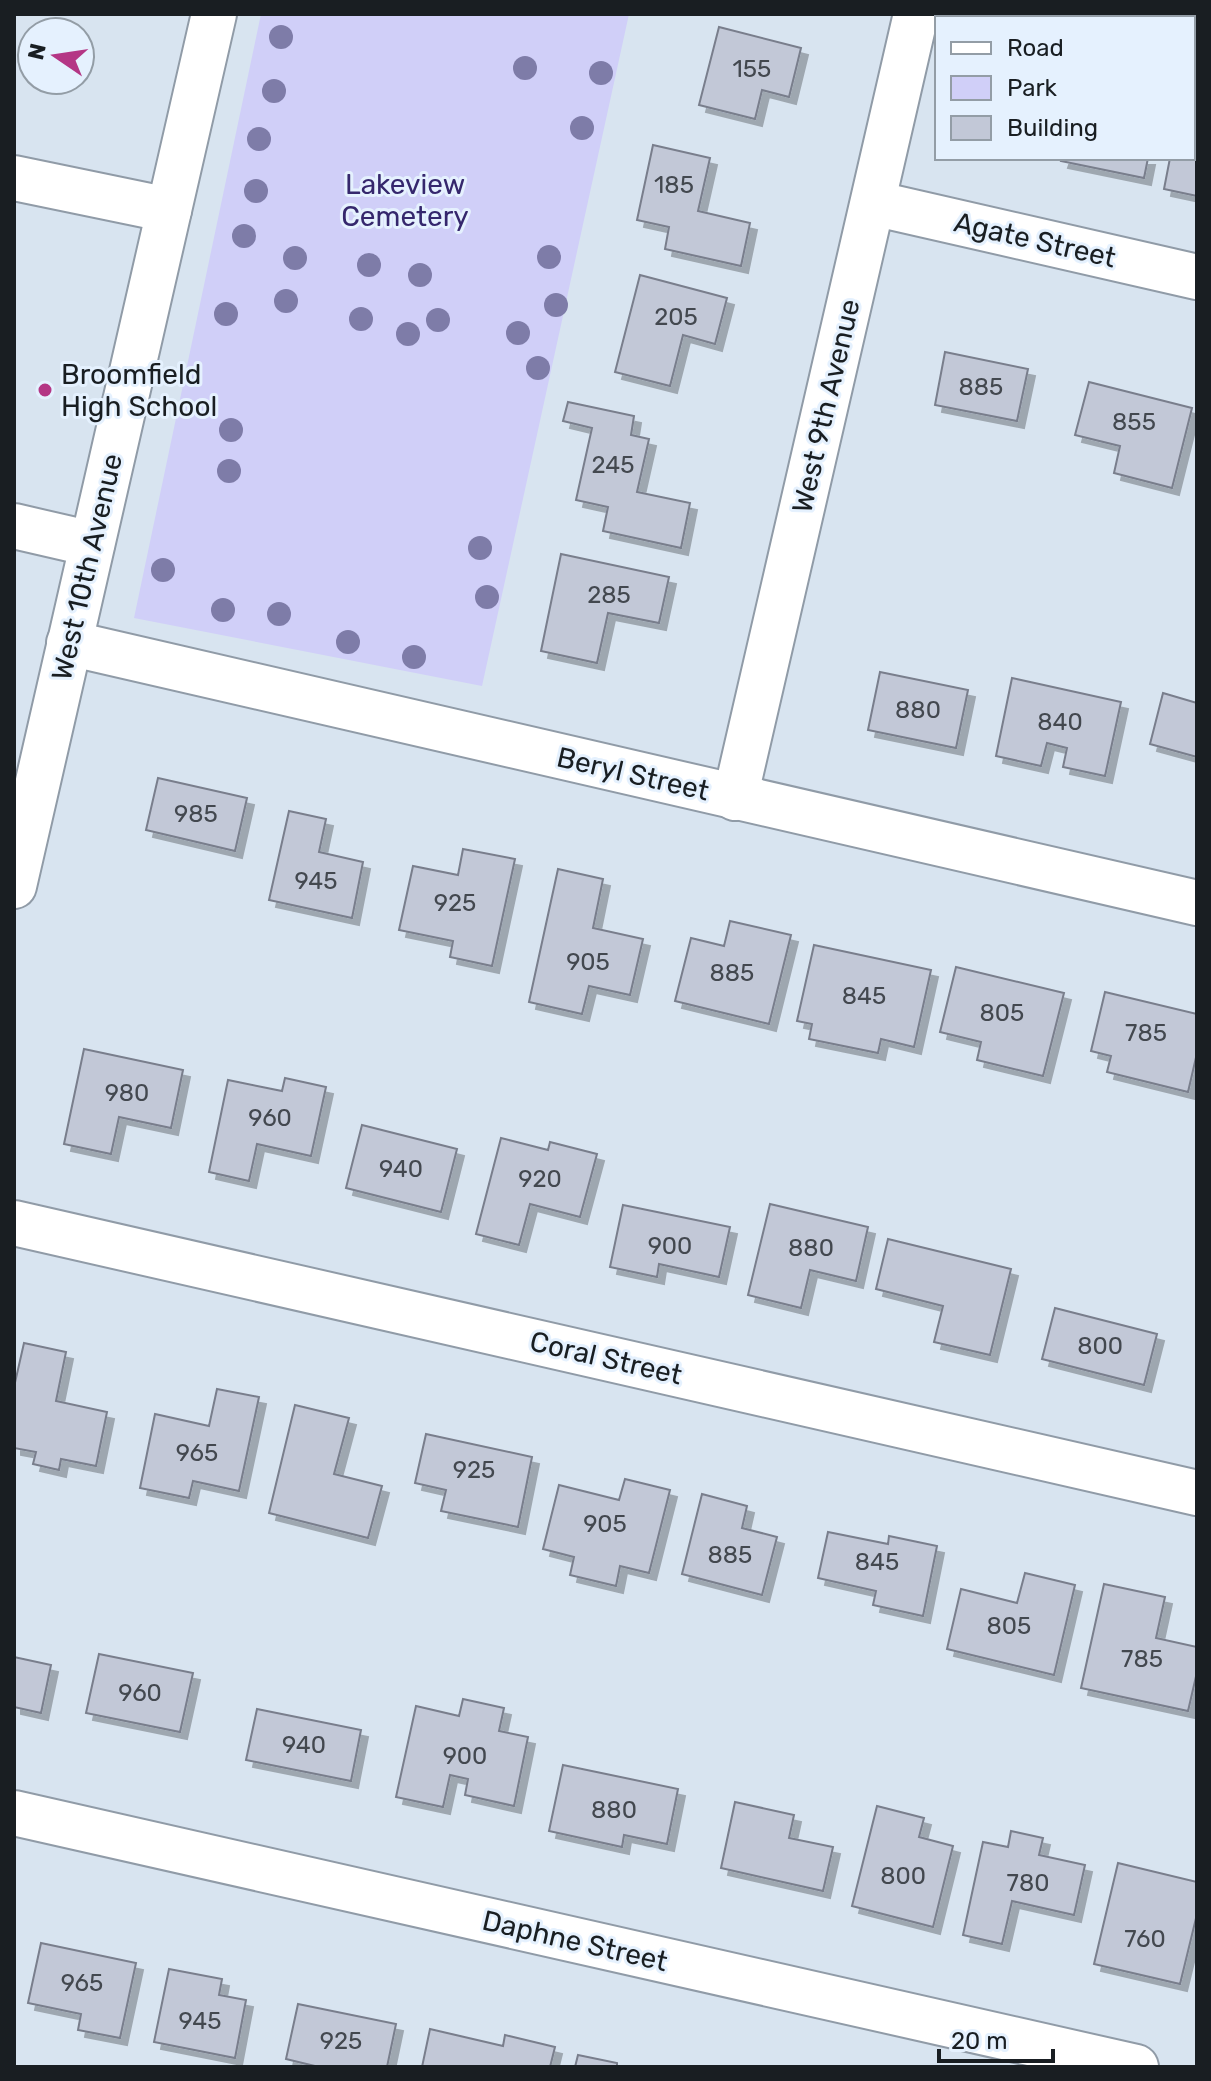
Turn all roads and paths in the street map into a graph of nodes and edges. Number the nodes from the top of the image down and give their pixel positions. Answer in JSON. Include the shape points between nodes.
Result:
{"nodes":[{"id":1,"x":214,"y":14,"type":"edge"},
{"id":2,"x":916,"y":14,"type":"edge"},
{"id":3,"x":14,"y":178,"type":"edge"},
{"id":4,"x":873,"y":203,"type":"junction"},
{"id":5,"x":169,"y":210,"type":"junction"},
{"id":6,"x":1197,"y":277,"type":"edge"},
{"id":7,"x":14,"y":526,"type":"edge"},
{"id":8,"x":92,"y":544,"type":"junction"},
{"id":9,"x":69,"y":643,"type":"junction"},
{"id":10,"x":735,"y":798,"type":"junction"},
{"id":11,"x":14,"y":886,"type":"edge"},
{"id":12,"x":1197,"y":903,"type":"edge"},
{"id":13,"x":14,"y":1223,"type":"edge"},
{"id":14,"x":1197,"y":1493,"type":"edge"},
{"id":15,"x":14,"y":1813,"type":"edge"},
{"id":16,"x":1136,"y":2067,"type":"edge"}],
"edges":[{"from":1,"to":5,"type":"street","name":"West 10th Avenue"},
{"from":2,"to":4,"type":"street","name":"West 9th Avenue"},
{"from":3,"to":5,"type":"street"},
{"from":4,"to":6,"type":"street","name":"Agate Street"},
{"from":4,"to":10,"type":"street","name":"West 9th Avenue"},
{"from":5,"to":8,"type":"street","name":"West 10th Avenue"},
{"from":7,"to":8,"type":"street"},
{"from":8,"to":9,"type":"street","name":"West 10th Avenue"},
{"from":9,"to":10,"type":"street","name":"Beryl Street"},
{"from":9,"to":11,"type":"street","name":"West 10th Avenue"},
{"from":10,"to":12,"type":"street","name":"Beryl Street"},
{"from":13,"to":14,"type":"street","name":"Coral Street"},
{"from":15,"to":16,"type":"street","name":"Daphne Street"}]}
